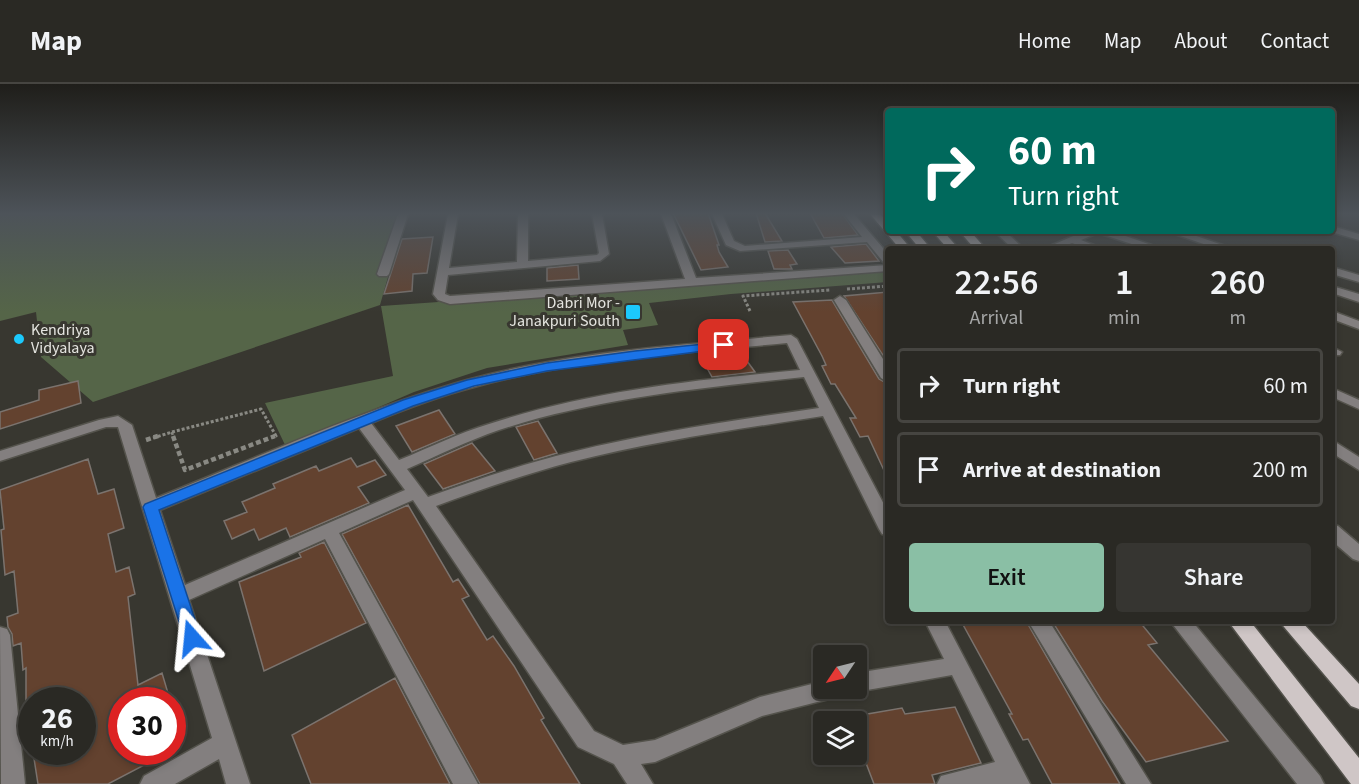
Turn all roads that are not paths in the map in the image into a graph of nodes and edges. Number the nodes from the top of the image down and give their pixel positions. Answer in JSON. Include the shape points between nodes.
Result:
{"nodes":[{"id":1,"x":392,"y":247,"type":"edge"},
{"id":2,"x":447,"y":247,"type":"edge"},
{"id":3,"x":523,"y":247,"type":"edge"},
{"id":4,"x":603,"y":247,"type":"edge"},
{"id":5,"x":679,"y":247,"type":"edge"},
{"id":6,"x":739,"y":247,"type":"edge"},
{"id":7,"x":773,"y":247,"type":"edge"},
{"id":8,"x":522,"y":267,"type":"junction"},
{"id":9,"x":885,"y":268,"type":"edge"},
{"id":10,"x":1335,"y":271,"type":"edge"},
{"id":11,"x":443,"y":272,"type":"junction"},
{"id":12,"x":383,"y":274,"type":"dead end"},
{"id":13,"x":1359,"y":279,"type":"edge"},
{"id":14,"x":692,"y":282,"type":"junction"},
{"id":15,"x":1335,"y":290,"type":"edge"},
{"id":16,"x":838,"y":293,"type":"road end"},
{"id":17,"x":1359,"y":298,"type":"edge"},
{"id":18,"x":1335,"y":316,"type":"edge"},
{"id":19,"x":1359,"y":325,"type":"edge"},
{"id":20,"x":808,"y":373,"type":"junction"},
{"id":21,"x":885,"y":373,"type":"edge"},
{"id":22,"x":1335,"y":393,"type":"edge"},
{"id":23,"x":1359,"y":405,"type":"edge"},
{"id":24,"x":827,"y":411,"type":"junction"},
{"id":25,"x":362,"y":422,"type":"junction"},
{"id":26,"x":1335,"y":447,"type":"edge"},
{"id":27,"x":0,"y":456,"type":"edge"},
{"id":28,"x":1359,"y":465,"type":"edge"},
{"id":29,"x":397,"y":467,"type":"junction"},
{"id":30,"x":420,"y":498,"type":"junction"},
{"id":31,"x":150,"y":507,"type":"junction"},
{"id":32,"x":885,"y":523,"type":"edge"},
{"id":33,"x":328,"y":530,"type":"junction"},
{"id":34,"x":1335,"y":534,"type":"edge"},
{"id":35,"x":1359,"y":554,"type":"edge"},
{"id":36,"x":179,"y":596,"type":"junction"},
{"id":37,"x":937,"y":624,"type":"edge"},
{"id":38,"x":1040,"y":624,"type":"edge"},
{"id":39,"x":1182,"y":624,"type":"edge"},
{"id":40,"x":1240,"y":624,"type":"edge"},
{"id":41,"x":1293,"y":624,"type":"edge"},
{"id":42,"x":0,"y":635,"type":"edge"},
{"id":43,"x":959,"y":666,"type":"junction"},
{"id":44,"x":867,"y":681,"type":"edge"},
{"id":45,"x":813,"y":693,"type":"edge"},
{"id":46,"x":1359,"y":699,"type":"edge"},
{"id":47,"x":225,"y":743,"type":"junction"},
{"id":48,"x":621,"y":756,"type":"junction"},
{"id":49,"x":1359,"y":776,"type":"edge"},
{"id":50,"x":1014,"y":777,"type":"edge"},
{"id":51,"x":13,"y":784,"type":"edge"},
{"id":52,"x":152,"y":784,"type":"edge"},
{"id":53,"x":238,"y":784,"type":"edge"},
{"id":54,"x":466,"y":784,"type":"edge"},
{"id":55,"x":641,"y":784,"type":"edge"},
{"id":56,"x":949,"y":784,"type":"edge"},
{"id":57,"x":1139,"y":784,"type":"edge"},
{"id":58,"x":1312,"y":784,"type":"edge"}],
"edges":[{"from":1,"to":12,"type":"street"},
{"from":2,"to":11,"type":"street"},
{"from":3,"to":8,"type":"street"},
{"from":4,"to":8,"type":"street","via":[[600,258]]},
{"from":5,"to":14,"type":"street"},
{"from":6,"to":7,"type":"street"},
{"from":8,"to":11,"type":"street"},
{"from":9,"to":14,"type":"street"},
{"from":10,"to":13,"type":"street"},
{"from":11,"to":14,"type":"street","via":[[439,294],[450,300]]},
{"from":15,"to":17,"type":"street"},
{"from":16,"to":21,"type":"street"},
{"from":18,"to":19,"type":"street"},
{"from":20,"to":24,"type":"street"},
{"from":20,"to":25,"type":"street","via":[[791,339],[635,354],[472,382]]},
{"from":20,"to":29,"type":"street","via":[[625,396],[540,414],[492,427]]},
{"from":22,"to":23,"type":"street"},
{"from":24,"to":30,"type":"street","via":[[681,433],[590,452]]},
{"from":24,"to":32,"type":"street"},
{"from":25,"to":29,"type":"street"},
{"from":25,"to":31,"type":"street"},
{"from":26,"to":28,"type":"street"},
{"from":27,"to":31,"type":"street","via":[[118,421],[124,425]]},
{"from":29,"to":30,"type":"street"},
{"from":30,"to":33,"type":"street"},
{"from":30,"to":48,"type":"street","via":[[586,739]]},
{"from":31,"to":36,"type":"street"},
{"from":33,"to":36,"type":"street"},
{"from":33,"to":54,"type":"street"},
{"from":34,"to":35,"type":"street"},
{"from":36,"to":47,"type":"street"},
{"from":37,"to":43,"type":"street"},
{"from":38,"to":57,"type":"street"},
{"from":39,"to":58,"type":"street"},
{"from":40,"to":49,"type":"main road"},
{"from":41,"to":46,"type":"main road"},
{"from":42,"to":51,"type":"street"},
{"from":43,"to":44,"type":"street"},
{"from":43,"to":50,"type":"street"},
{"from":45,"to":48,"type":"street","via":[[760,707],[655,752]]},
{"from":47,"to":52,"type":"street"},
{"from":47,"to":53,"type":"street"},
{"from":48,"to":55,"type":"street"},
{"from":50,"to":56,"type":"street"}]}
